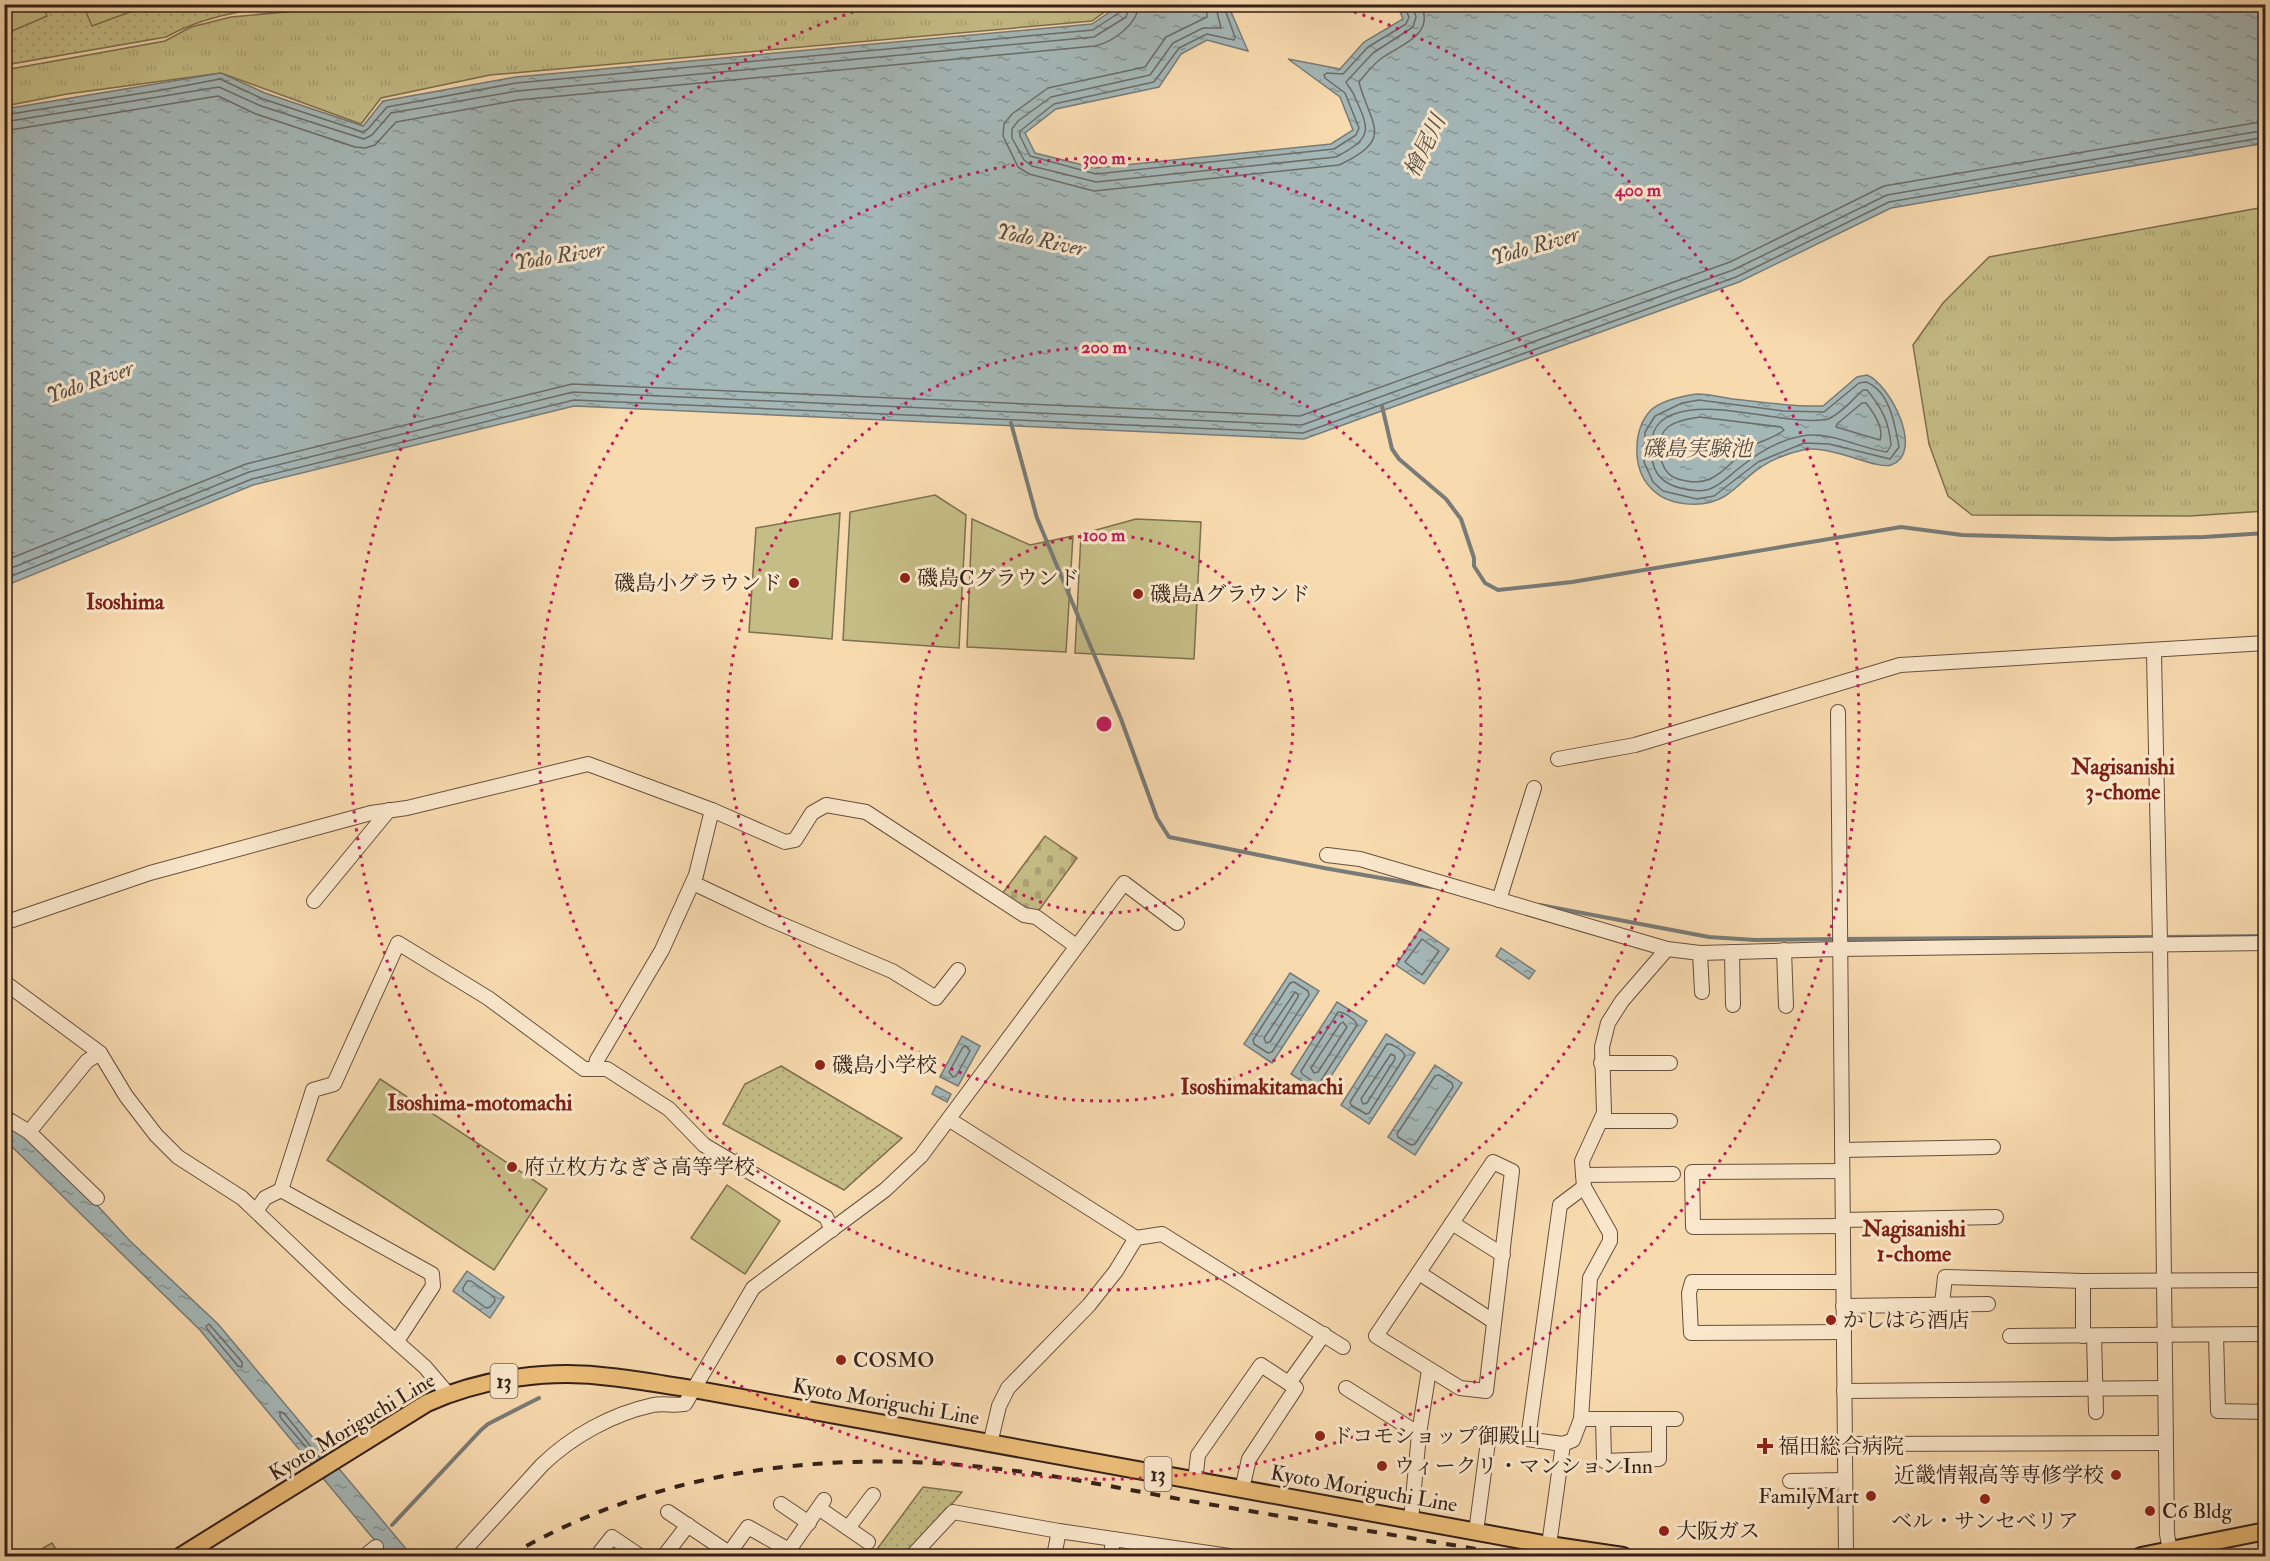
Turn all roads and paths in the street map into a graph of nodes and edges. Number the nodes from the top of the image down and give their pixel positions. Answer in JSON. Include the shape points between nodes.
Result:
{"nodes":[{"id":1,"x":2265,"y":643,"type":"edge"},
{"id":2,"x":2154,"y":654,"type":"dead end"},
{"id":3,"x":1838,"y":712,"type":"dead end"},
{"id":4,"x":1558,"y":759,"type":"dead end"},
{"id":5,"x":1534,"y":788,"type":"dead end"},
{"id":6,"x":389,"y":810,"type":"junction"},
{"id":7,"x":712,"y":810,"type":"junction"},
{"id":8,"x":1327,"y":855,"type":"dead end"},
{"id":9,"x":693,"y":883,"type":"junction"},
{"id":10,"x":1499,"y":900,"type":"junction"},
{"id":11,"x":314,"y":901,"type":"dead end"},
{"id":12,"x":1177,"y":922,"type":"dead end"},
{"id":13,"x":4,"y":923,"type":"edge"},
{"id":14,"x":2160,"y":943,"type":"junction"},
{"id":15,"x":2265,"y":943,"type":"edge"},
{"id":16,"x":1076,"y":946,"type":"junction"},
{"id":17,"x":1840,"y":949,"type":"junction"},
{"id":18,"x":1667,"y":950,"type":"junction"},
{"id":19,"x":1784,"y":950,"type":"junction"},
{"id":20,"x":1732,"y":952,"type":"junction"},
{"id":21,"x":1700,"y":953,"type":"junction"},
{"id":22,"x":958,"y":970,"type":"dead end"},
{"id":23,"x":4,"y":982,"type":"edge"},
{"id":24,"x":1702,"y":992,"type":"dead end"},
{"id":25,"x":1733,"y":1005,"type":"dead end"},
{"id":26,"x":1786,"y":1006,"type":"dead end"},
{"id":27,"x":100,"y":1053,"type":"junction"},
{"id":28,"x":1601,"y":1063,"type":"junction"},
{"id":29,"x":1670,"y":1063,"type":"dead end"},
{"id":30,"x":595,"y":1069,"type":"junction"},
{"id":31,"x":950,"y":1120,"type":"junction"},
{"id":32,"x":1601,"y":1121,"type":"junction"},
{"id":33,"x":1670,"y":1121,"type":"dead end"},
{"id":34,"x":8,"y":1123,"type":"edge"},
{"id":35,"x":29,"y":1132,"type":"junction"},
{"id":36,"x":1993,"y":1147,"type":"dead end"},
{"id":37,"x":1842,"y":1150,"type":"junction"},
{"id":38,"x":1842,"y":1171,"type":"junction"},
{"id":39,"x":1673,"y":1174,"type":"dead end"},
{"id":40,"x":1584,"y":1181,"type":"junction"},
{"id":41,"x":281,"y":1190,"type":"junction"},
{"id":42,"x":97,"y":1198,"type":"dead end"},
{"id":43,"x":256,"y":1211,"type":"junction"},
{"id":44,"x":1996,"y":1217,"type":"dead end"},
{"id":45,"x":1452,"y":1223,"type":"junction"},
{"id":46,"x":1843,"y":1223,"type":"junction"},
{"id":47,"x":832,"y":1230,"type":"junction"},
{"id":48,"x":1136,"y":1238,"type":"junction"},
{"id":49,"x":1503,"y":1255,"type":"junction"},
{"id":50,"x":1419,"y":1273,"type":"junction"},
{"id":51,"x":2265,"y":1280,"type":"edge"},
{"id":52,"x":2083,"y":1281,"type":"junction"},
{"id":53,"x":2163,"y":1281,"type":"junction"},
{"id":54,"x":1843,"y":1282,"type":"junction"},
{"id":55,"x":1942,"y":1304,"type":"junction"},
{"id":56,"x":1988,"y":1304,"type":"dead end"},
{"id":57,"x":1843,"y":1306,"type":"junction"},
{"id":58,"x":1493,"y":1321,"type":"junction"},
{"id":59,"x":1844,"y":1332,"type":"junction"},
{"id":60,"x":1324,"y":1334,"type":"junction"},
{"id":61,"x":2265,"y":1334,"type":"edge"},
{"id":62,"x":2163,"y":1335,"type":"junction"},
{"id":63,"x":2216,"y":1335,"type":"junction"},
{"id":64,"x":2010,"y":1336,"type":"dead end"},
{"id":65,"x":2089,"y":1336,"type":"junction"},
{"id":66,"x":397,"y":1341,"type":"junction"},
{"id":67,"x":1343,"y":1347,"type":"dead end"},
{"id":68,"x":1429,"y":1370,"type":"junction"},
{"id":69,"x":1289,"y":1383,"type":"junction"},
{"id":70,"x":1346,"y":1388,"type":"dead end"},
{"id":71,"x":2164,"y":1388,"type":"junction"},
{"id":72,"x":693,"y":1389,"type":"junction"},
{"id":73,"x":2095,"y":1389,"type":"junction"},
{"id":74,"x":1844,"y":1391,"type":"junction"},
{"id":75,"x":448,"y":1394,"type":"junction"},
{"id":76,"x":2096,"y":1412,"type":"dead end"},
{"id":77,"x":2265,"y":1412,"type":"edge"},
{"id":78,"x":1581,"y":1419,"type":"junction"},
{"id":79,"x":1603,"y":1419,"type":"junction"},
{"id":80,"x":1659,"y":1419,"type":"junction"},
{"id":81,"x":1676,"y":1419,"type":"dead end"},
{"id":82,"x":1419,"y":1434,"type":"junction"},
{"id":83,"x":1528,"y":1439,"type":"junction"},
{"id":84,"x":2165,"y":1443,"type":"junction"},
{"id":85,"x":990,"y":1444,"type":"junction"},
{"id":86,"x":1563,"y":1444,"type":"junction"},
{"id":87,"x":1845,"y":1444,"type":"junction"},
{"id":88,"x":1845,"y":1480,"type":"junction"},
{"id":89,"x":1195,"y":1481,"type":"junction"},
{"id":90,"x":1790,"y":1481,"type":"dead end"},
{"id":91,"x":1242,"y":1489,"type":"junction"},
{"id":92,"x":873,"y":1495,"type":"dead end"},
{"id":93,"x":781,"y":1504,"type":"dead end"},
{"id":94,"x":668,"y":1512,"type":"dead end"},
{"id":95,"x":1411,"y":1520,"type":"junction"},
{"id":96,"x":809,"y":1523,"type":"junction"},
{"id":97,"x":688,"y":1525,"type":"junction"},
{"id":98,"x":848,"y":1528,"type":"junction"},
{"id":99,"x":1059,"y":1531,"type":"junction"},
{"id":100,"x":2265,"y":1531,"type":"edge"},
{"id":101,"x":1476,"y":1532,"type":"junction"},
{"id":102,"x":1113,"y":1539,"type":"junction"},
{"id":103,"x":867,"y":1542,"type":"dead end"},
{"id":104,"x":1549,"y":1545,"type":"junction"},
{"id":105,"x":376,"y":1547,"type":"dead end"},
{"id":106,"x":2170,"y":1551,"type":"junction"},
{"id":107,"x":796,"y":1552,"type":"edge"},
{"id":108,"x":1166,"y":1552,"type":"edge"},
{"id":109,"x":728,"y":1555,"type":"edge"},
{"id":110,"x":913,"y":1556,"type":"edge"},
{"id":111,"x":1224,"y":1556,"type":"edge"},
{"id":112,"x":181,"y":1557,"type":"edge"},
{"id":113,"x":364,"y":1557,"type":"edge"},
{"id":114,"x":459,"y":1557,"type":"edge"},
{"id":115,"x":597,"y":1557,"type":"edge"},
{"id":116,"x":640,"y":1557,"type":"edge"},
{"id":117,"x":664,"y":1557,"type":"edge"},
{"id":118,"x":1054,"y":1557,"type":"edge"},
{"id":119,"x":1111,"y":1557,"type":"edge"},
{"id":120,"x":1623,"y":1557,"type":"edge"},
{"id":121,"x":1846,"y":1557,"type":"edge"},
{"id":122,"x":2141,"y":1557,"type":"edge"}],
"edges":[{"from":1,"to":4,"type":"street","via":[[1900,665],[1635,745]]},
{"from":2,"to":14,"type":"street"},
{"from":3,"to":17,"type":"street"},
{"from":5,"to":10,"type":"street"},
{"from":6,"to":7,"type":"street","via":[[588,764]]},
{"from":6,"to":11,"type":"street"},
{"from":6,"to":13,"type":"street","via":[[150,873]]},
{"from":7,"to":9,"type":"street"},
{"from":7,"to":16,"type":"street","via":[[785,842],[795,840],[812,813],[826,805],[866,812]]},
{"from":8,"to":10,"type":"street","via":[[1360,859]]},
{"from":9,"to":22,"type":"street","via":[[892,971],[936,998]]},
{"from":9,"to":30,"type":"street","via":[[663,950]]},
{"from":10,"to":18,"type":"street"},
{"from":12,"to":16,"type":"street","via":[[1124,883]]},
{"from":14,"to":15,"type":"street"},
{"from":14,"to":17,"type":"street"},
{"from":14,"to":53,"type":"street"},
{"from":16,"to":31,"type":"street"},
{"from":17,"to":19,"type":"street"},
{"from":17,"to":37,"type":"street"},
{"from":18,"to":21,"type":"street"},
{"from":18,"to":28,"type":"street","via":[[1608,1023]]},
{"from":19,"to":20,"type":"street"},
{"from":19,"to":26,"type":"street"},
{"from":20,"to":21,"type":"street"},
{"from":20,"to":25,"type":"street"},
{"from":21,"to":24,"type":"street"},
{"from":23,"to":27,"type":"street"},
{"from":27,"to":35,"type":"street","via":[[87,1061]]},
{"from":27,"to":43,"type":"street","via":[[156,1135],[178,1157],[220,1182]]},
{"from":28,"to":29,"type":"street"},
{"from":28,"to":32,"type":"street"},
{"from":30,"to":41,"type":"street","via":[[584,1069],[488,998],[398,943],[334,1084],[313,1090]]},
{"from":30,"to":47,"type":"street","via":[[607,1069],[669,1109],[704,1145],[826,1217]]},
{"from":31,"to":47,"type":"street","via":[[921,1156],[885,1190]]},
{"from":31,"to":48,"type":"street"},
{"from":32,"to":33,"type":"street"},
{"from":32,"to":40,"type":"street","via":[[1582,1161]]},
{"from":34,"to":35,"type":"street"},
{"from":35,"to":42,"type":"street"},
{"from":36,"to":37,"type":"street"},
{"from":37,"to":38,"type":"street"},
{"from":38,"to":46,"type":"street"},
{"from":38,"to":46,"type":"street","via":[[1692,1172],[1693,1227]]},
{"from":39,"to":40,"type":"street"},
{"from":40,"to":78,"type":"street","via":[[1610,1233],[1610,1241],[1590,1278]]},
{"from":40,"to":83,"type":"street","via":[[1560,1205]]},
{"from":41,"to":43,"type":"street","via":[[265,1198]]},
{"from":41,"to":66,"type":"street","via":[[432,1274],[433,1286]]},
{"from":43,"to":66,"type":"street"},
{"from":44,"to":46,"type":"street"},
{"from":45,"to":49,"type":"street"},
{"from":45,"to":49,"type":"street","via":[[1493,1162],[1512,1171]]},
{"from":45,"to":50,"type":"street"},
{"from":46,"to":54,"type":"street"},
{"from":47,"to":72,"type":"street","via":[[753,1288]]},
{"from":48,"to":60,"type":"street","via":[[1162,1234]]},
{"from":48,"to":85,"type":"street","via":[[1089,1305],[1008,1388],[999,1406]]},
{"from":49,"to":58,"type":"street"},
{"from":50,"to":58,"type":"street"},
{"from":50,"to":68,"type":"street","via":[[1376,1336]]},
{"from":51,"to":53,"type":"street"},
{"from":52,"to":53,"type":"street"},
{"from":52,"to":55,"type":"street","via":[[1945,1277]]},
{"from":52,"to":65,"type":"street"},
{"from":53,"to":62,"type":"street"},
{"from":54,"to":57,"type":"street"},
{"from":54,"to":59,"type":"street","via":[[1692,1282],[1689,1293],[1691,1333]]},
{"from":55,"to":56,"type":"street"},
{"from":55,"to":57,"type":"street"},
{"from":57,"to":59,"type":"street"},
{"from":58,"to":68,"type":"street","via":[[1486,1391],[1460,1388]]},
{"from":59,"to":74,"type":"street"},
{"from":60,"to":67,"type":"street"},
{"from":60,"to":69,"type":"street"},
{"from":61,"to":63,"type":"street"},
{"from":62,"to":63,"type":"street"},
{"from":62,"to":65,"type":"street"},
{"from":62,"to":71,"type":"street"},
{"from":63,"to":77,"type":"street","via":[[2218,1411]]},
{"from":64,"to":65,"type":"street"},
{"from":65,"to":73,"type":"street"},
{"from":66,"to":75,"type":"street"},
{"from":68,"to":82,"type":"street"},
{"from":69,"to":89,"type":"street","via":[[1261,1365],[1198,1455]]},
{"from":69,"to":91,"type":"street","via":[[1296,1388],[1249,1459]]},
{"from":70,"to":82,"type":"street"},
{"from":71,"to":73,"type":"street"},
{"from":71,"to":84,"type":"street"},
{"from":72,"to":75,"type":"main road","name":"Kyoto Moriguchi Line","number":"13","via":[[609,1376],[554,1374]]},
{"from":72,"to":85,"type":"main road","name":"Kyoto Moriguchi Line","number":"13"},
{"from":72,"to":114,"type":"street","via":[[682,1405],[658,1404],[614,1417],[552,1456]]},
{"from":73,"to":74,"type":"street"},
{"from":73,"to":76,"type":"street"},
{"from":74,"to":87,"type":"street"},
{"from":75,"to":112,"type":"main road","name":"Kyoto Moriguchi Line","number":"13"},
{"from":78,"to":79,"type":"street"},
{"from":78,"to":86,"type":"street","via":[[1573,1440]]},
{"from":79,"to":80,"type":"street"},
{"from":79,"to":80,"type":"street","via":[[1604,1461],[1659,1459]]},
{"from":80,"to":81,"type":"street"},
{"from":82,"to":95,"type":"street"},
{"from":83,"to":86,"type":"street"},
{"from":83,"to":101,"type":"street","via":[[1489,1434]]},
{"from":84,"to":87,"type":"street"},
{"from":84,"to":106,"type":"street"},
{"from":85,"to":89,"type":"main road","name":"Kyoto Moriguchi Line","number":"13"},
{"from":86,"to":104,"type":"street"},
{"from":87,"to":88,"type":"street"},
{"from":88,"to":90,"type":"street"},
{"from":88,"to":121,"type":"street"},
{"from":89,"to":91,"type":"main road","name":"Kyoto Moriguchi Line","number":"13"},
{"from":91,"to":95,"type":"main road","name":"Kyoto Moriguchi Line","number":"13"},
{"from":92,"to":98,"type":"street"},
{"from":93,"to":96,"type":"street"},
{"from":94,"to":97,"type":"street"},
{"from":95,"to":101,"type":"main road","name":"Kyoto Moriguchi Line","number":"13"},
{"from":96,"to":98,"type":"street","via":[[822,1505]]},
{"from":96,"to":107,"type":"street"},
{"from":97,"to":109,"type":"street"},
{"from":97,"to":117,"type":"street"},
{"from":98,"to":103,"type":"street"},
{"from":99,"to":102,"type":"street"},
{"from":99,"to":110,"type":"street","via":[[953,1512]]},
{"from":99,"to":118,"type":"street"},
{"from":100,"to":106,"type":"main road"},
{"from":101,"to":104,"type":"main road","name":"Kyoto Moriguchi Line","number":"13"},
{"from":102,"to":108,"type":"street"},
{"from":102,"to":119,"type":"street"},
{"from":104,"to":120,"type":"main road","name":"Kyoto Moriguchi Line","number":"13"},
{"from":105,"to":113,"type":"street"},
{"from":106,"to":122,"type":"main road"},
{"from":107,"to":109,"type":"street","via":[[748,1527]]},
{"from":108,"to":111,"type":"street"},
{"from":115,"to":116,"type":"street","via":[[612,1536]]}]}
